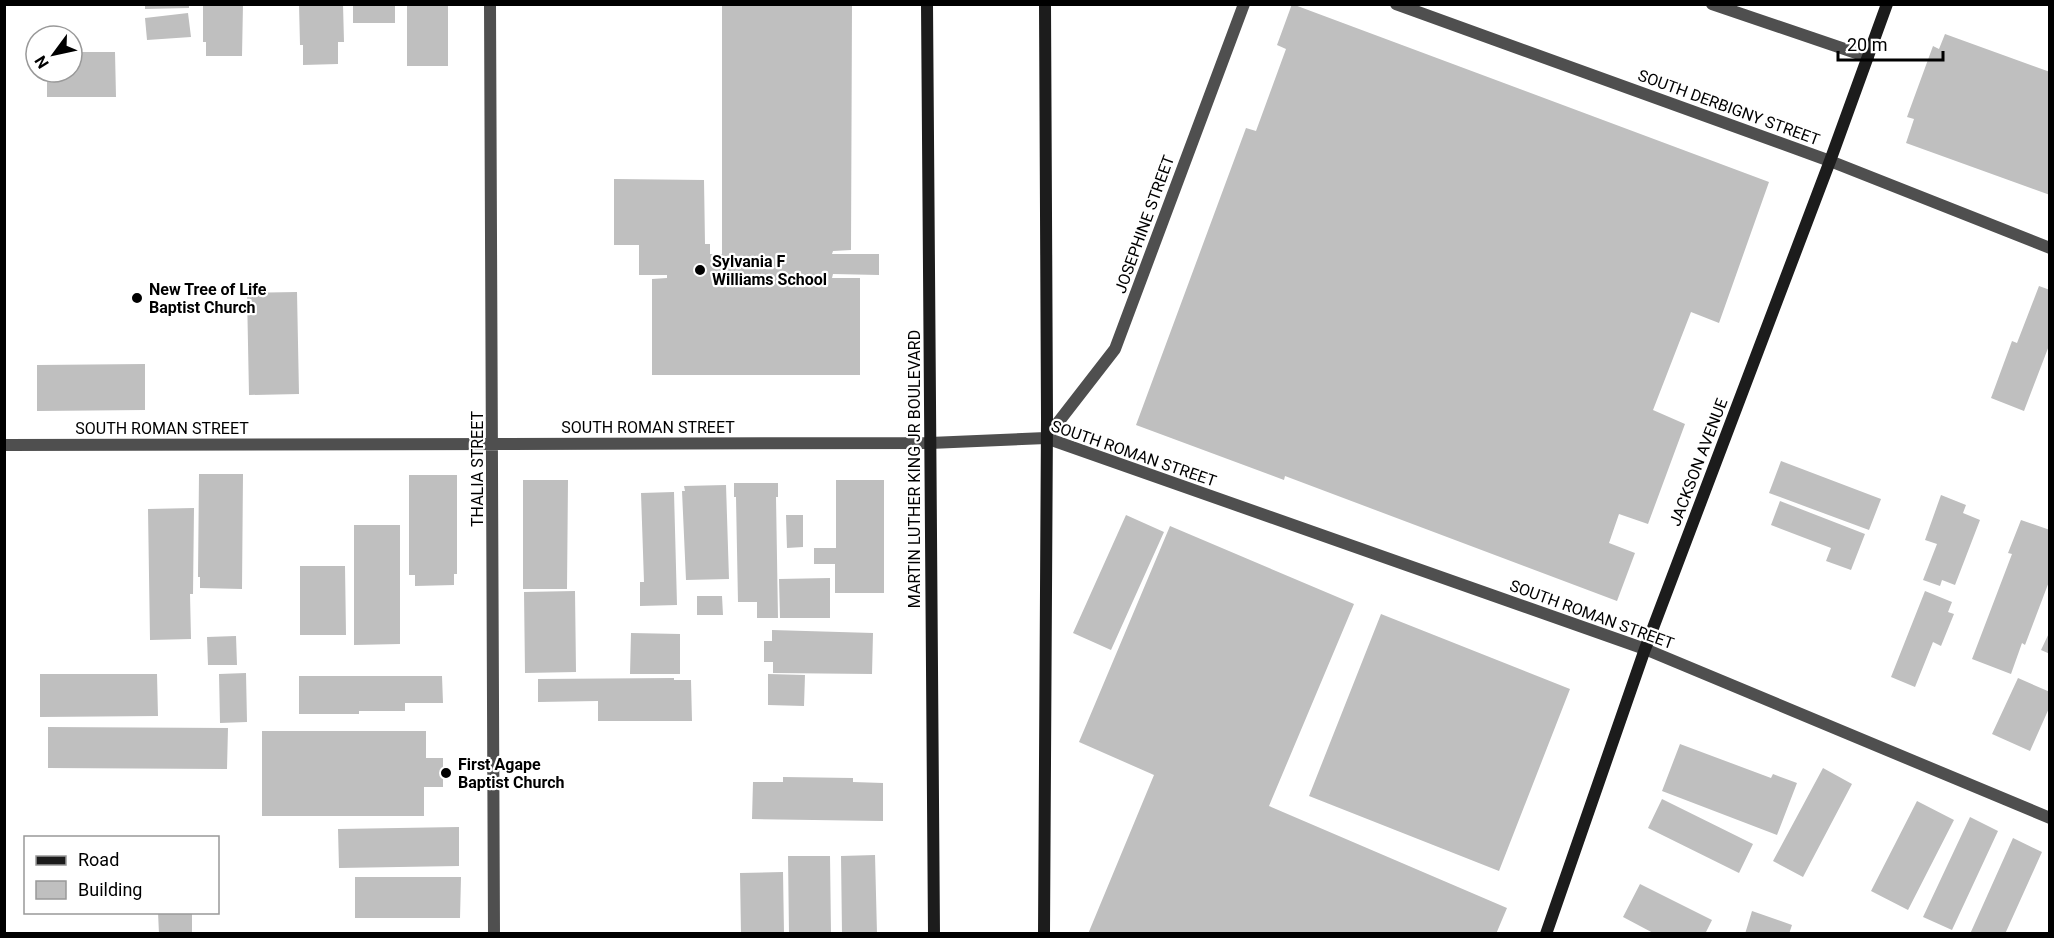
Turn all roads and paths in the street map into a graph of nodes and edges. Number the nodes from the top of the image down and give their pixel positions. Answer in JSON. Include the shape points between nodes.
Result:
{"nodes":[{"id":1,"x":490,"y":4,"type":"edge"},
{"id":2,"x":927,"y":4,"type":"edge"},
{"id":3,"x":1046,"y":4,"type":"edge"},
{"id":4,"x":1244,"y":4,"type":"edge"},
{"id":5,"x":1396,"y":4,"type":"edge"},
{"id":6,"x":1712,"y":4,"type":"edge"},
{"id":7,"x":1887,"y":4,"type":"edge"},
{"id":8,"x":1868,"y":57,"type":"junction"},
{"id":9,"x":1830,"y":161,"type":"junction"},
{"id":10,"x":2049,"y":248,"type":"edge"},
{"id":11,"x":1046,"y":438,"type":"junction"},
{"id":12,"x":930,"y":443,"type":"junction"},
{"id":13,"x":493,"y":444,"type":"junction"},
{"id":14,"x":4,"y":445,"type":"edge"},
{"id":15,"x":1645,"y":650,"type":"junction"},
{"id":16,"x":2049,"y":818,"type":"edge"},
{"id":17,"x":494,"y":933,"type":"edge"},
{"id":18,"x":934,"y":933,"type":"edge"},
{"id":19,"x":1044,"y":933,"type":"edge"},
{"id":20,"x":1546,"y":933,"type":"edge"}],
"edges":[{"from":1,"to":13,"type":"street","name":"THALIA STREET"},
{"from":2,"to":12,"type":"street","name":"MARTIN LUTHER KING JR BOULEVARD"},
{"from":3,"to":11,"type":"street"},
{"from":4,"to":11,"type":"street","name":"JOSEPHINE STREET","via":[[1115,350]]},
{"from":5,"to":9,"type":"street","name":"SOUTH DERBIGNY STREET"},
{"from":6,"to":8,"type":"street"},
{"from":7,"to":8,"type":"street","name":"JACKSON AVENUE"},
{"from":8,"to":9,"type":"street","name":"JACKSON AVENUE"},
{"from":9,"to":10,"type":"street","name":"SOUTH DERBIGNY STREET"},
{"from":9,"to":15,"type":"street","name":"JACKSON AVENUE"},
{"from":11,"to":12,"type":"street","name":"SOUTH ROMAN STREET"},
{"from":11,"to":15,"type":"street","name":"SOUTH ROMAN STREET"},
{"from":11,"to":19,"type":"street"},
{"from":12,"to":13,"type":"street","name":"SOUTH ROMAN STREET"},
{"from":12,"to":18,"type":"street","name":"MARTIN LUTHER KING JR BOULEVARD"},
{"from":13,"to":14,"type":"street","name":"SOUTH ROMAN STREET"},
{"from":13,"to":17,"type":"street","name":"THALIA STREET"},
{"from":15,"to":16,"type":"street","name":"SOUTH ROMAN STREET"},
{"from":15,"to":20,"type":"street","name":"JACKSON AVENUE"}]}
